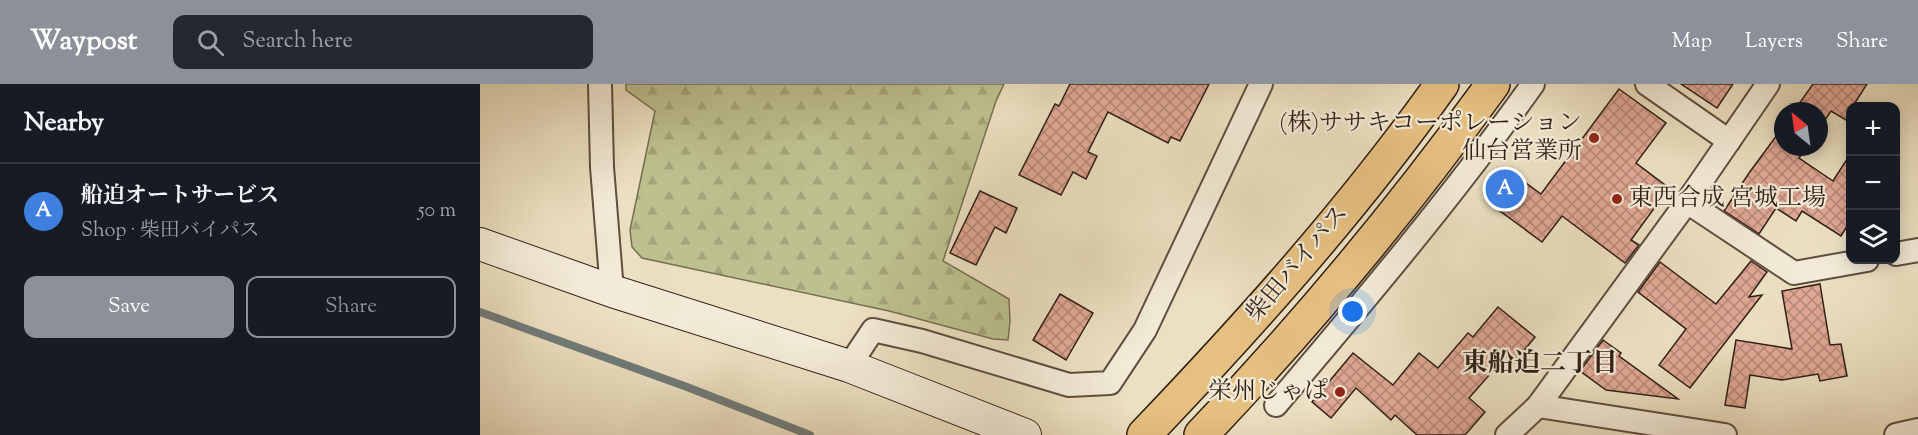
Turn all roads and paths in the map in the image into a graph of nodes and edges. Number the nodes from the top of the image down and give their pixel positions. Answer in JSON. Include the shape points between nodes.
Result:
{"nodes":[{"id":1,"x":600,"y":84,"type":"edge"},
{"id":2,"x":1261,"y":84,"type":"edge"},
{"id":3,"x":1442,"y":84,"type":"edge"},
{"id":4,"x":1493,"y":84,"type":"edge"},
{"id":5,"x":1533,"y":84,"type":"edge"},
{"id":6,"x":1647,"y":84,"type":"edge"},
{"id":7,"x":1768,"y":84,"type":"edge"},
{"id":8,"x":1729,"y":141,"type":"junction"},
{"id":9,"x":1688,"y":202,"type":"junction"},
{"id":10,"x":480,"y":244,"type":"edge"},
{"id":11,"x":1366,"y":248,"type":"junction"},
{"id":12,"x":1918,"y":250,"type":"edge"},
{"id":13,"x":1900,"y":253,"type":"edge"},
{"id":14,"x":1846,"y":264,"type":"edge"},
{"id":15,"x":1392,"y":268,"type":"junction"},
{"id":16,"x":612,"y":291,"type":"junction"},
{"id":17,"x":849,"y":366,"type":"junction"},
{"id":18,"x":1276,"y":405,"type":"dead end"},
{"id":19,"x":1538,"y":406,"type":"junction"},
{"id":20,"x":1918,"y":430,"type":"edge"},
{"id":21,"x":1025,"y":435,"type":"edge"},
{"id":22,"x":1144,"y":435,"type":"edge"},
{"id":23,"x":1201,"y":435,"type":"edge"},
{"id":24,"x":1507,"y":435,"type":"edge"},
{"id":25,"x":1725,"y":435,"type":"edge"},
{"id":26,"x":1896,"y":435,"type":"edge"}],
"edges":[{"from":1,"to":16,"type":"street"},
{"from":2,"to":17,"type":"street","via":[[1145,330],[1110,383],[1069,385],[873,330]]},
{"from":3,"to":22,"type":"highway","name":"柴田バイパス","via":[[1320,242]]},
{"from":4,"to":11,"type":"highway","name":"柴田バイパス"},
{"from":5,"to":15,"type":"street"},
{"from":6,"to":8,"type":"street"},
{"from":7,"to":8,"type":"street"},
{"from":8,"to":9,"type":"street"},
{"from":9,"to":14,"type":"street","via":[[1794,273]]},
{"from":9,"to":19,"type":"street"},
{"from":10,"to":16,"type":"street"},
{"from":11,"to":15,"type":"street"},
{"from":11,"to":23,"type":"highway","name":"柴田バイパス"},
{"from":12,"to":13,"type":"street"},
{"from":15,"to":18,"type":"street"},
{"from":16,"to":17,"type":"street"},
{"from":17,"to":21,"type":"street"},
{"from":19,"to":24,"type":"street"},
{"from":19,"to":25,"type":"street"},
{"from":20,"to":26,"type":"street"}]}
